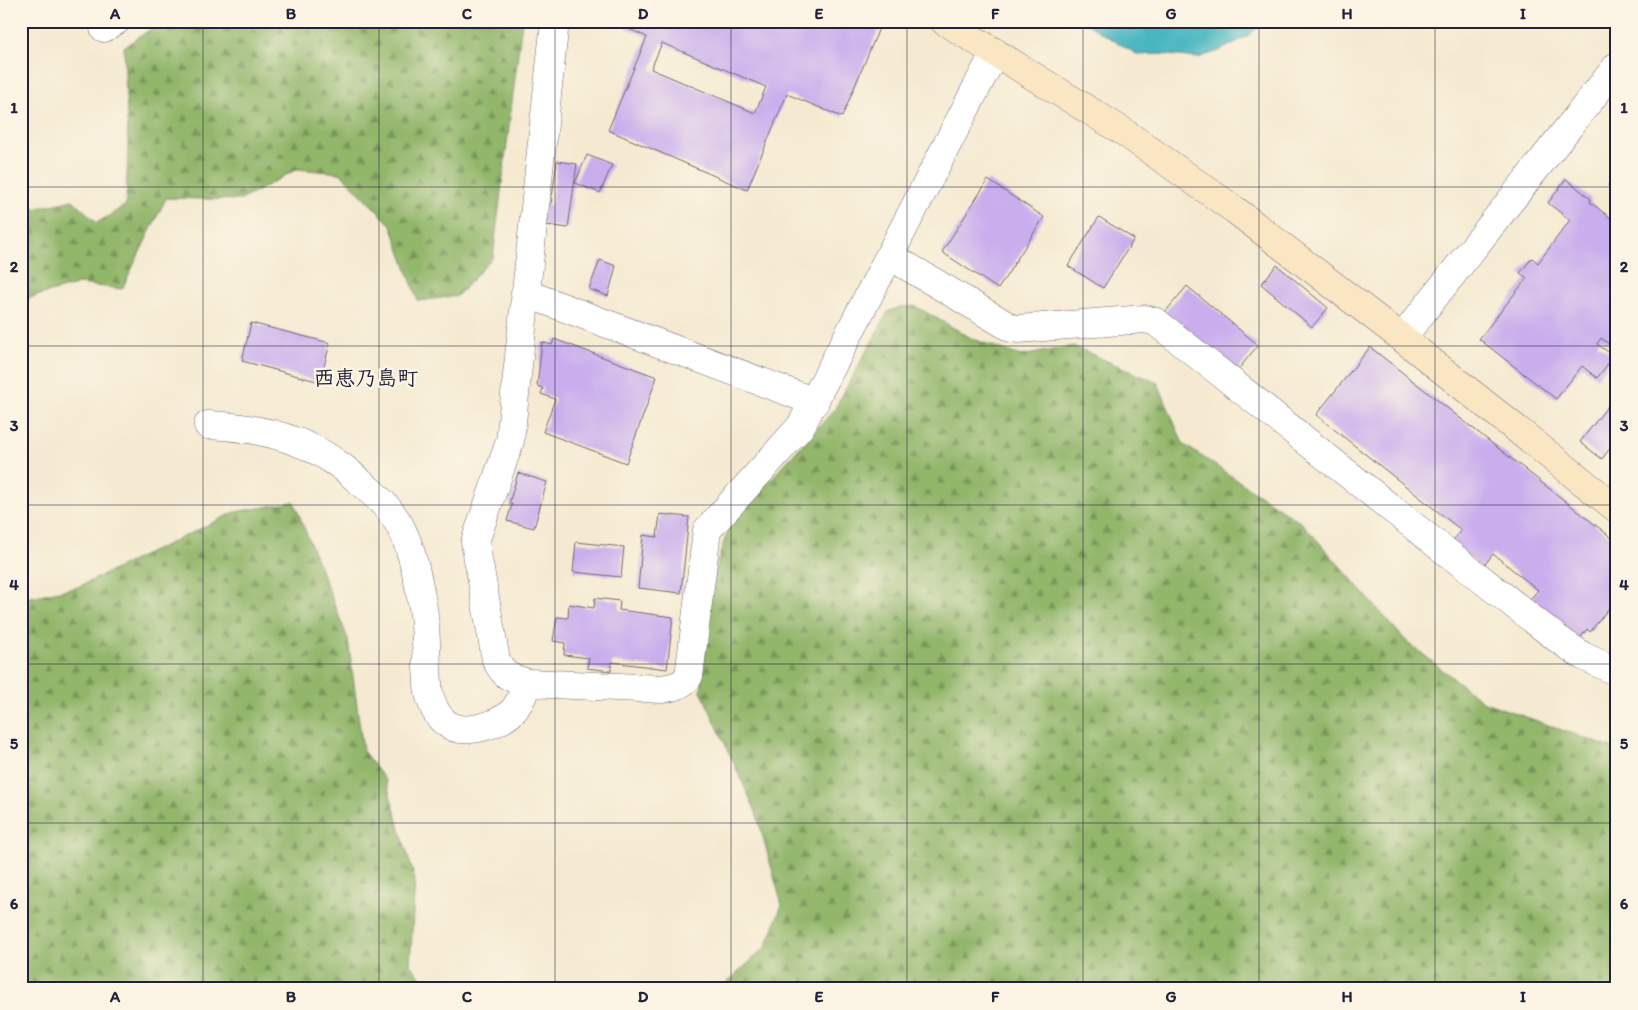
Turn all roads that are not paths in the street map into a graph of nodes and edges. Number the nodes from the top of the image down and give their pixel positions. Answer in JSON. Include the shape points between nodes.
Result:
{"nodes":[{"id":1,"x":555,"y":21,"type":"edge"},
{"id":2,"x":944,"y":21,"type":"edge"},
{"id":3,"x":995,"y":52,"type":"junction"},
{"id":4,"x":1617,"y":66,"type":"edge"},
{"id":5,"x":890,"y":256,"type":"junction"},
{"id":6,"x":526,"y":293,"type":"junction"},
{"id":7,"x":1402,"y":338,"type":"junction"},
{"id":8,"x":814,"y":402,"type":"junction"},
{"id":9,"x":208,"y":425,"type":"dead end"},
{"id":10,"x":1617,"y":509,"type":"edge"},
{"id":11,"x":1617,"y":672,"type":"edge"},
{"id":12,"x":529,"y":682,"type":"junction"}],
"edges":[{"from":1,"to":6,"type":"street"},
{"from":2,"to":3,"type":"street"},
{"from":3,"to":5,"type":"street"},
{"from":3,"to":7,"type":"street","via":[[1132,138],[1235,210]]},
{"from":4,"to":7,"type":"street"},
{"from":5,"to":8,"type":"street"},
{"from":5,"to":11,"type":"street","via":[[1011,328],[1145,319],[1156,322],[1558,639],[1583,656]]},
{"from":6,"to":8,"type":"street"},
{"from":6,"to":12,"type":"street","via":[[510,441],[475,542],[496,660],[508,677]]},
{"from":7,"to":10,"type":"street"},
{"from":8,"to":12,"type":"street","via":[[801,426],[707,530],[689,676],[683,684],[662,689]]},
{"from":9,"to":12,"type":"street","via":[[258,430],[315,449],[338,464],[386,506],[403,532],[412,557],[422,602],[429,693],[432,707],[446,724],[471,730],[499,721],[522,698]]}]}
